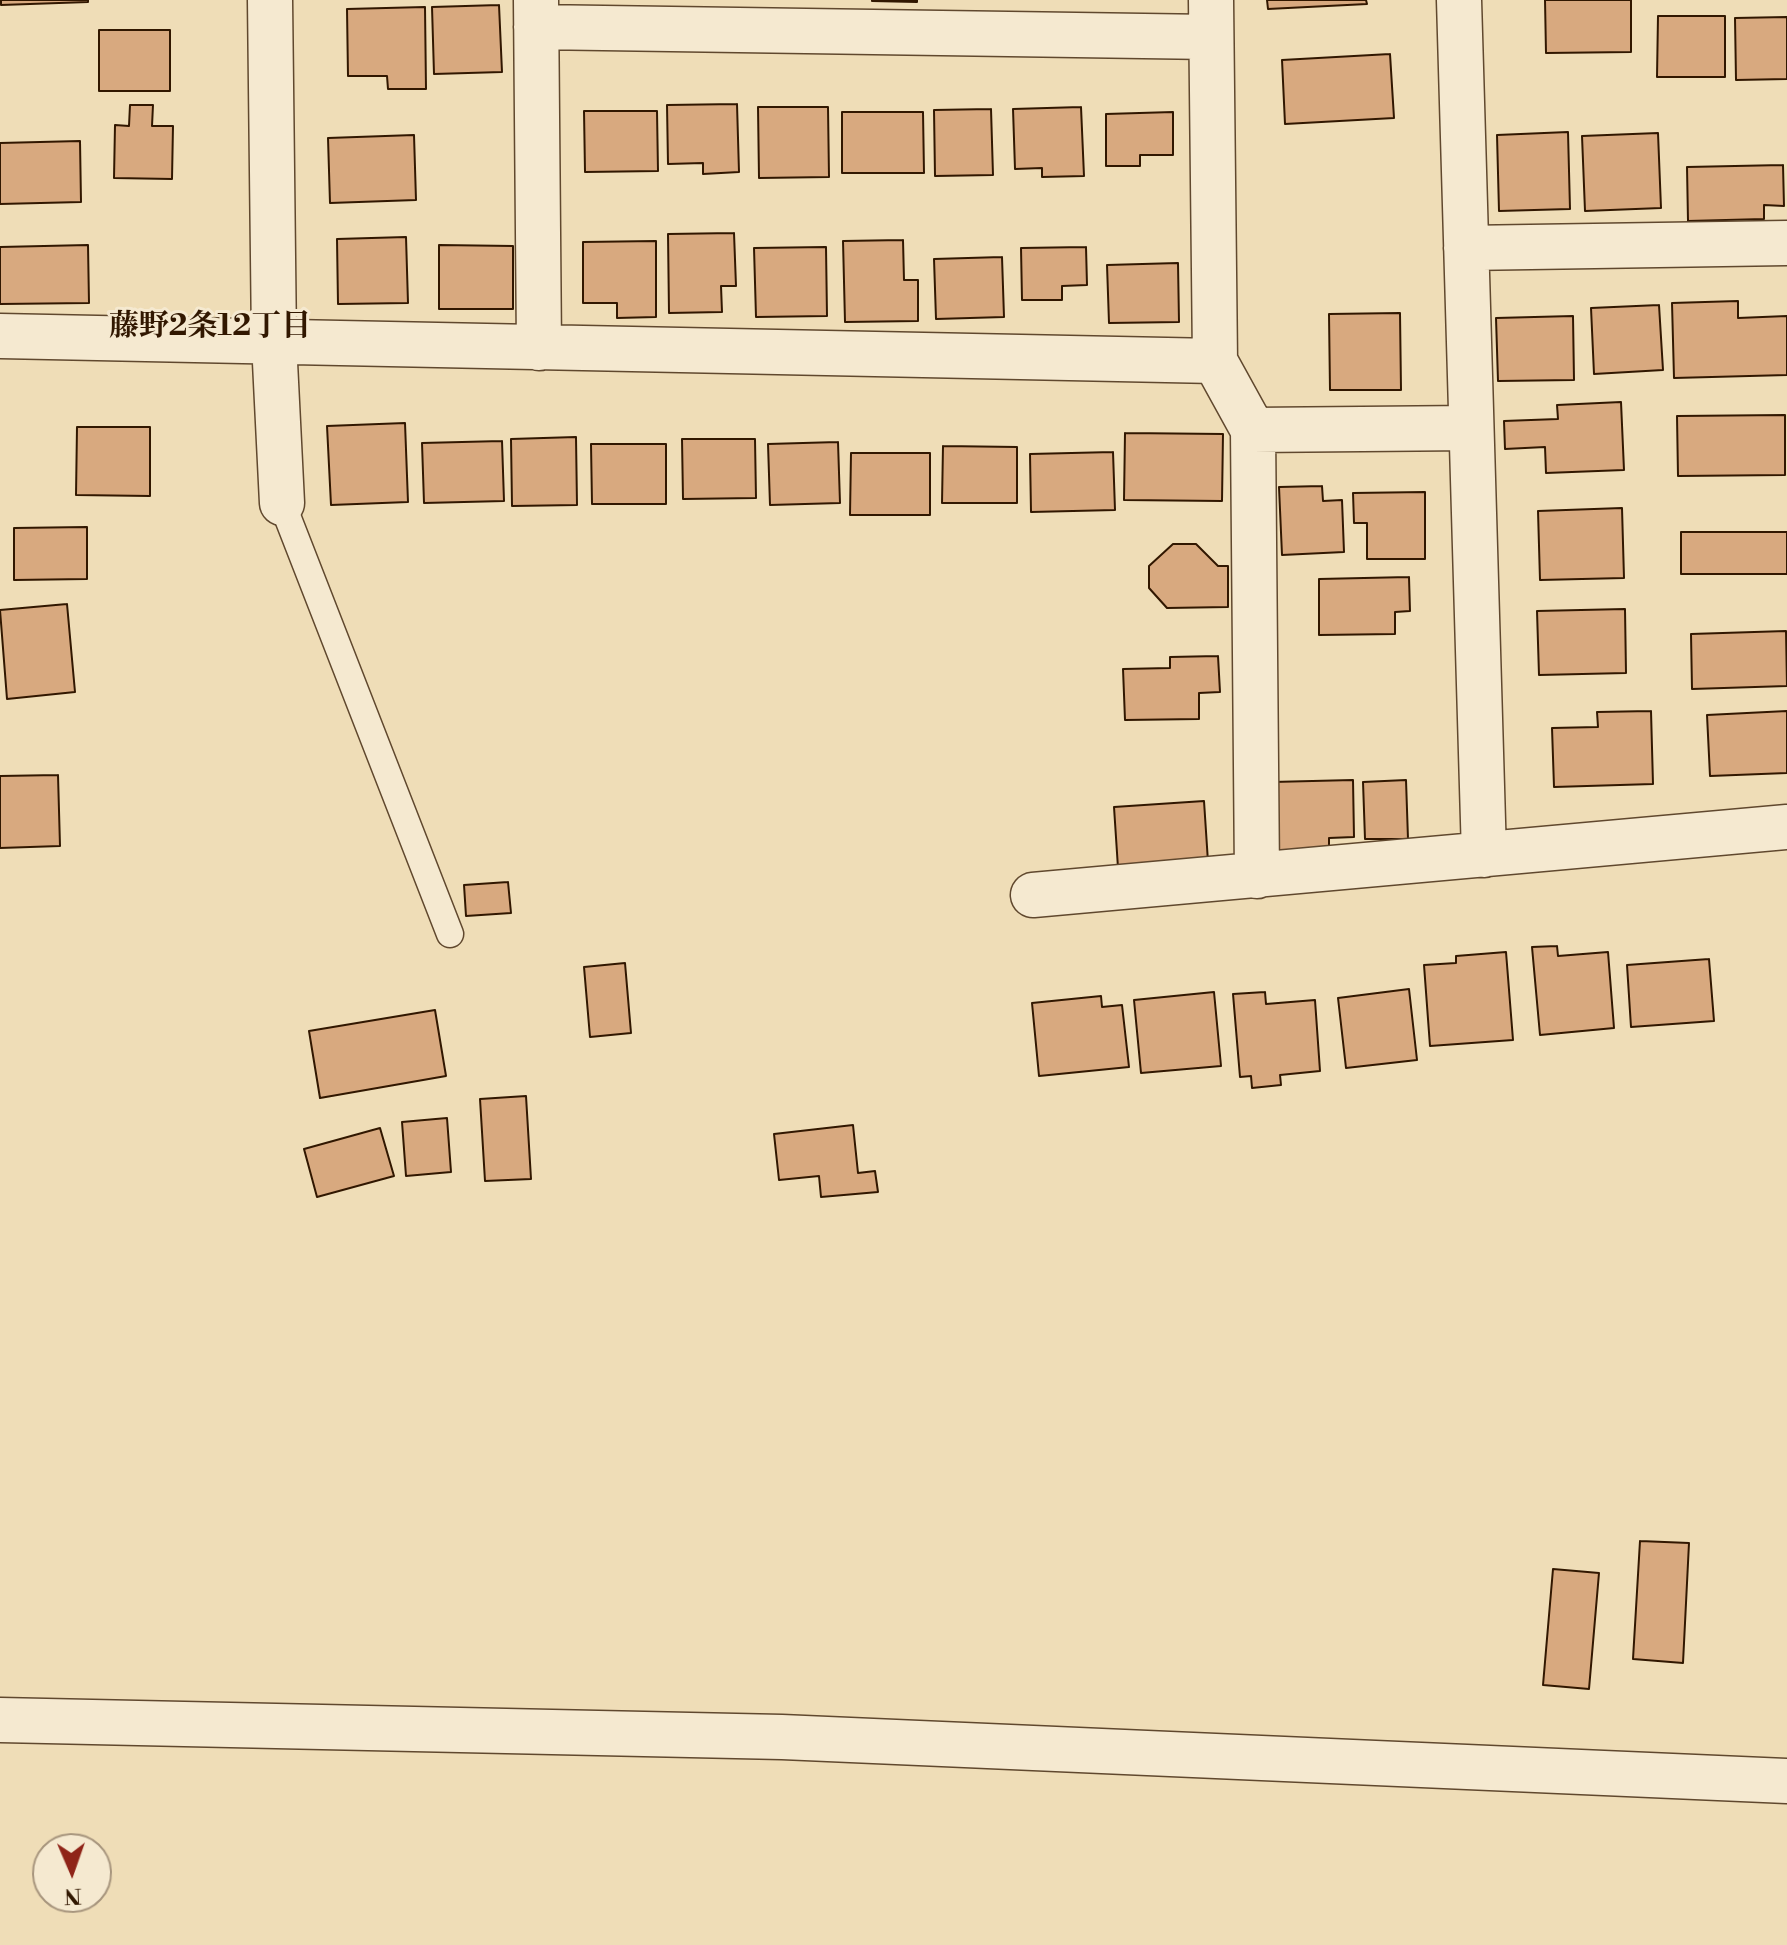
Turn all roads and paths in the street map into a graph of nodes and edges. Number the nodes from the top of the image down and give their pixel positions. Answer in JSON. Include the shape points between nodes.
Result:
{"nodes":[{"id":1,"x":270,"y":0,"type":"edge"},
{"id":2,"x":1459,"y":0,"type":"edge"},
{"id":3,"x":536,"y":14,"type":"edge"},
{"id":4,"x":1211,"y":18,"type":"edge"},
{"id":5,"x":1787,"y":243,"type":"edge"},
{"id":6,"x":1466,"y":248,"type":"junction"},
{"id":7,"x":0,"y":336,"type":"edge"},
{"id":8,"x":274,"y":342,"type":"junction"},
{"id":9,"x":539,"y":348,"type":"junction"},
{"id":10,"x":1215,"y":361,"type":"junction"},
{"id":11,"x":1471,"y":428,"type":"junction"},
{"id":12,"x":1253,"y":430,"type":"junction"},
{"id":13,"x":282,"y":503,"type":"joint"},
{"id":14,"x":1787,"y":827,"type":"edge"},
{"id":15,"x":1484,"y":855,"type":"junction"},
{"id":16,"x":1257,"y":876,"type":"junction"},
{"id":17,"x":1033,"y":895,"type":"dead end"},
{"id":18,"x":450,"y":934,"type":"dead end"},
{"id":19,"x":0,"y":1720,"type":"edge"},
{"id":20,"x":1787,"y":1781,"type":"edge"}],
"edges":[{"from":1,"to":8,"type":"street"},
{"from":2,"to":6,"type":"street"},
{"from":3,"to":4,"type":"street"},
{"from":3,"to":9,"type":"street"},
{"from":4,"to":10,"type":"street"},
{"from":5,"to":6,"type":"street"},
{"from":6,"to":11,"type":"street"},
{"from":7,"to":8,"type":"street"},
{"from":8,"to":9,"type":"street"},
{"from":8,"to":13,"type":"street"},
{"from":9,"to":10,"type":"street"},
{"from":10,"to":12,"type":"street"},
{"from":11,"to":12,"type":"street"},
{"from":11,"to":15,"type":"street"},
{"from":12,"to":16,"type":"street"},
{"from":13,"to":18,"type":"lane"},
{"from":14,"to":15,"type":"street"},
{"from":15,"to":16,"type":"street"},
{"from":16,"to":17,"type":"street"},
{"from":19,"to":20,"type":"street","via":[[782,1737]]}]}
